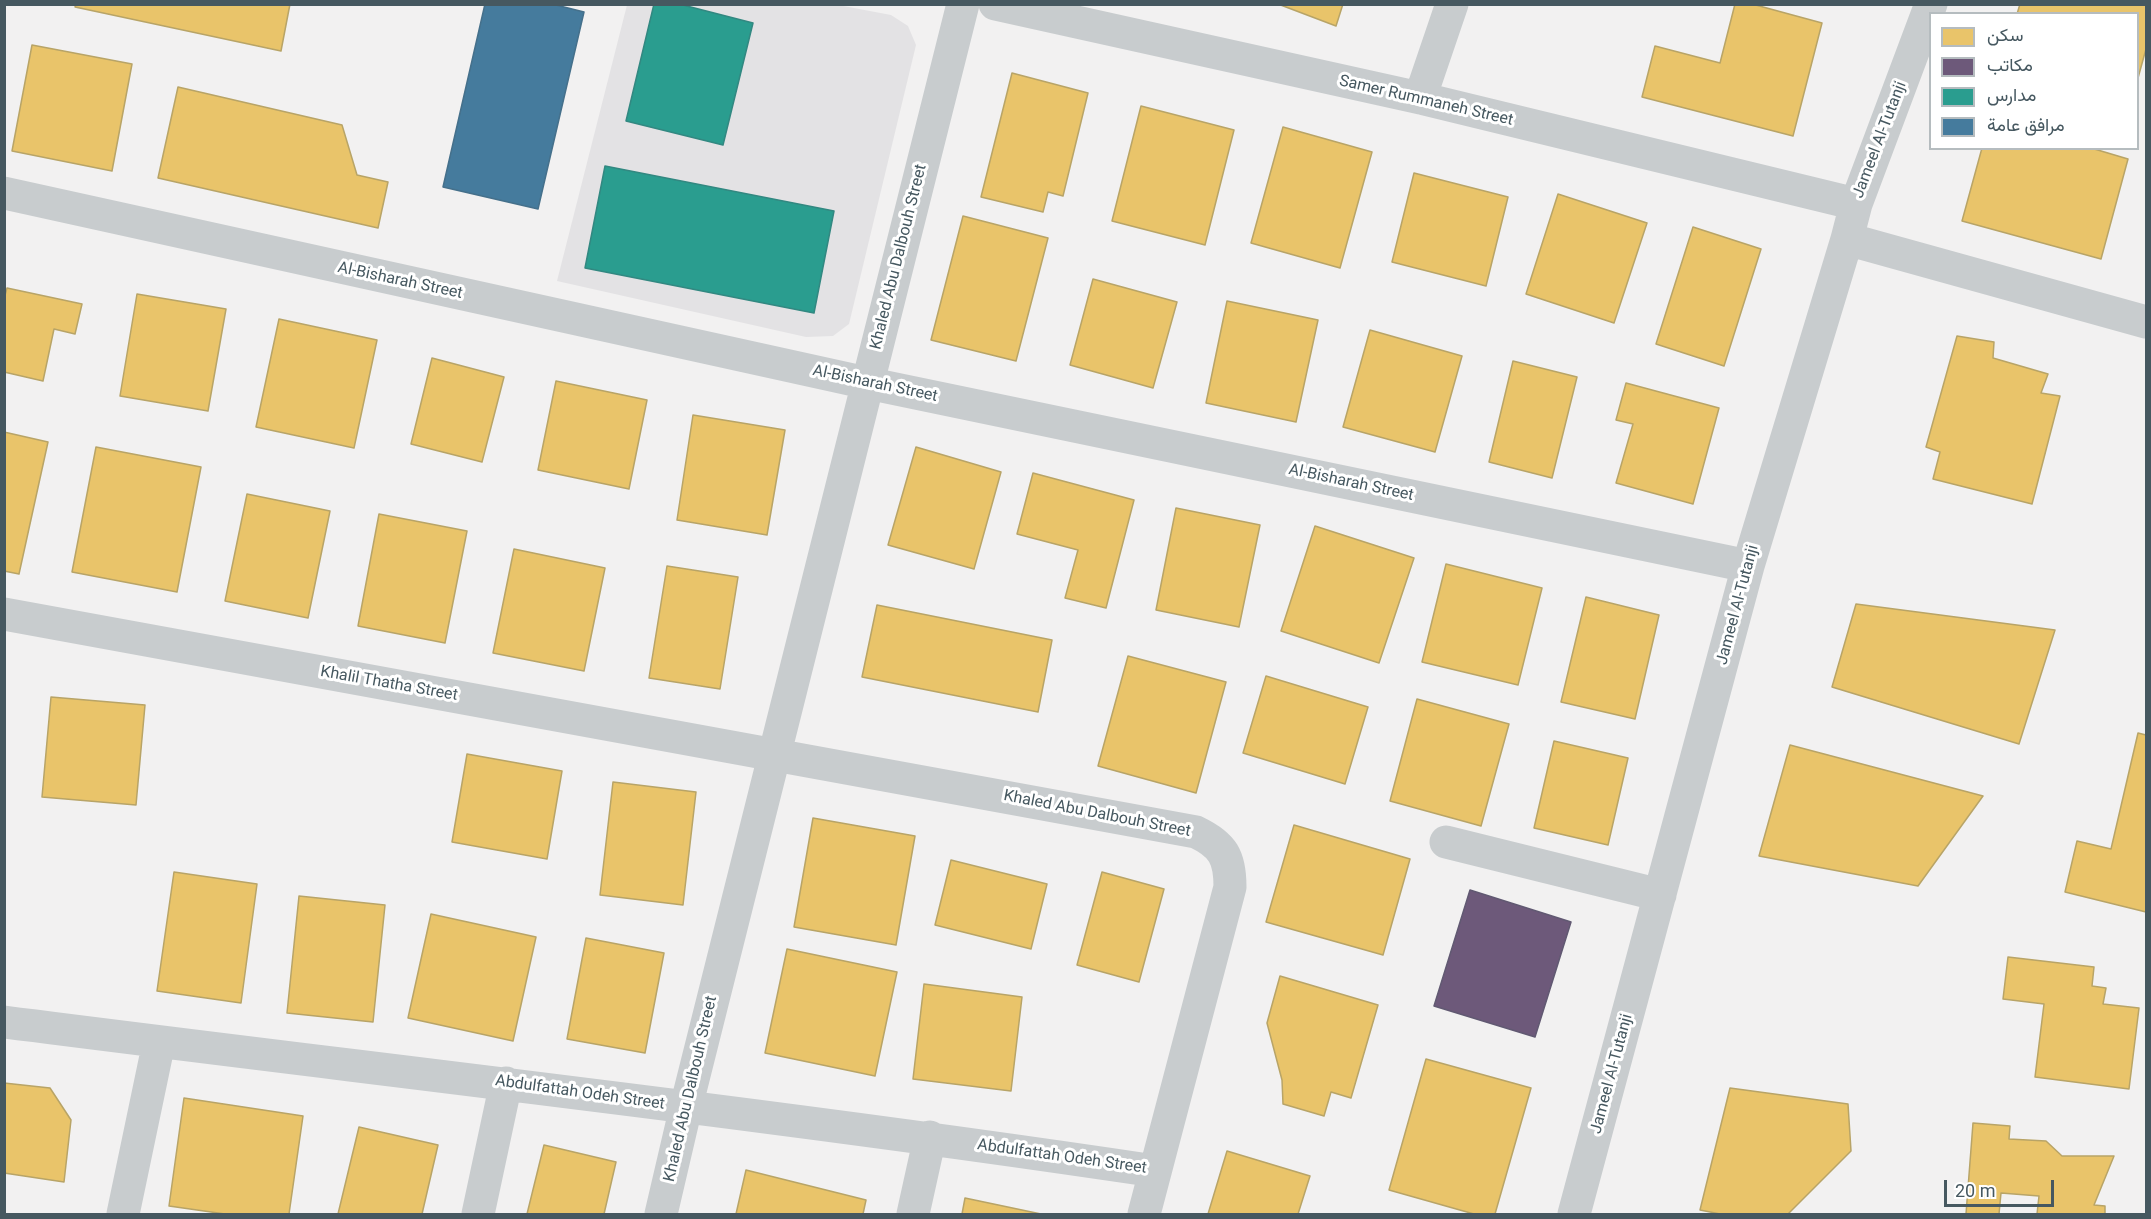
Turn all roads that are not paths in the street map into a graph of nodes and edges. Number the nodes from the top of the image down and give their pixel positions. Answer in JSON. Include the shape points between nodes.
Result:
{"nodes":[{"id":1,"x":963,"y":4,"type":"edge"},
{"id":2,"x":995,"y":4,"type":"edge"},
{"id":3,"x":1452,"y":4,"type":"edge"},
{"id":4,"x":1931,"y":4,"type":"edge"},
{"id":5,"x":1420,"y":98,"type":"junction"},
{"id":6,"x":4,"y":194,"type":"edge"},
{"id":7,"x":1856,"y":204,"type":"junction"},
{"id":8,"x":1847,"y":239,"type":"junction"},
{"id":9,"x":2146,"y":322,"type":"edge"},
{"id":10,"x":867,"y":383,"type":"junction"},
{"id":11,"x":1748,"y":566,"type":"junction"},
{"id":12,"x":4,"y":614,"type":"edge"},
{"id":13,"x":773,"y":755,"type":"junction"},
{"id":14,"x":1446,"y":842,"type":"dead end"},
{"id":15,"x":1660,"y":895,"type":"junction"},
{"id":16,"x":4,"y":1022,"type":"edge"},
{"id":17,"x":159,"y":1042,"type":"junction"},
{"id":18,"x":506,"y":1083,"type":"junction"},
{"id":19,"x":686,"y":1107,"type":"junction"},
{"id":20,"x":930,"y":1137,"type":"junction"},
{"id":21,"x":1155,"y":1171,"type":"junction"},
{"id":22,"x":123,"y":1215,"type":"edge"},
{"id":23,"x":478,"y":1215,"type":"edge"},
{"id":24,"x":661,"y":1215,"type":"edge"},
{"id":25,"x":913,"y":1215,"type":"edge"},
{"id":26,"x":1144,"y":1215,"type":"edge"},
{"id":27,"x":1574,"y":1215,"type":"edge"}],
"edges":[{"from":1,"to":10,"type":"street","name":"Khaled Abu Dalbouh Street"},
{"from":2,"to":5,"type":"street","name":"Samer Rummaneh Street"},
{"from":3,"to":5,"type":"street"},
{"from":4,"to":7,"type":"street","name":"Jameel Al-Tutanji"},
{"from":5,"to":7,"type":"street","name":"Samer Rummaneh Street"},
{"from":6,"to":10,"type":"street","name":"Al-Bisharah Street"},
{"from":7,"to":8,"type":"street","name":"Jameel Al-Tutanji"},
{"from":8,"to":9,"type":"street"},
{"from":8,"to":11,"type":"street","name":"Jameel Al-Tutanji"},
{"from":10,"to":11,"type":"street","name":"Al-Bisharah Street"},
{"from":10,"to":13,"type":"street","name":"Khaled Abu Dalbouh Street"},
{"from":11,"to":15,"type":"street","name":"Jameel Al-Tutanji"},
{"from":12,"to":13,"type":"street","name":"Khalil Thatha Street"},
{"from":13,"to":19,"type":"street","name":"Khaled Abu Dalbouh Street"},
{"from":13,"to":21,"type":"street","name":"Khaled Abu Dalbouh Street","via":[[1196,832],[1223,850],[1230,887]]},
{"from":14,"to":15,"type":"street"},
{"from":15,"to":27,"type":"street","name":"Jameel Al-Tutanji"},
{"from":16,"to":17,"type":"street","name":"Abdulfattah Odeh Street"},
{"from":17,"to":18,"type":"street","name":"Abdulfattah Odeh Street"},
{"from":17,"to":22,"type":"street"},
{"from":18,"to":19,"type":"street","name":"Abdulfattah Odeh Street"},
{"from":18,"to":23,"type":"street"},
{"from":19,"to":20,"type":"street","name":"Abdulfattah Odeh Street"},
{"from":19,"to":24,"type":"street","name":"Khaled Abu Dalbouh Street"},
{"from":20,"to":21,"type":"street","name":"Abdulfattah Odeh Street"},
{"from":20,"to":25,"type":"street"},
{"from":21,"to":26,"type":"street","name":"Khaled Abu Dalbouh Street"}]}
